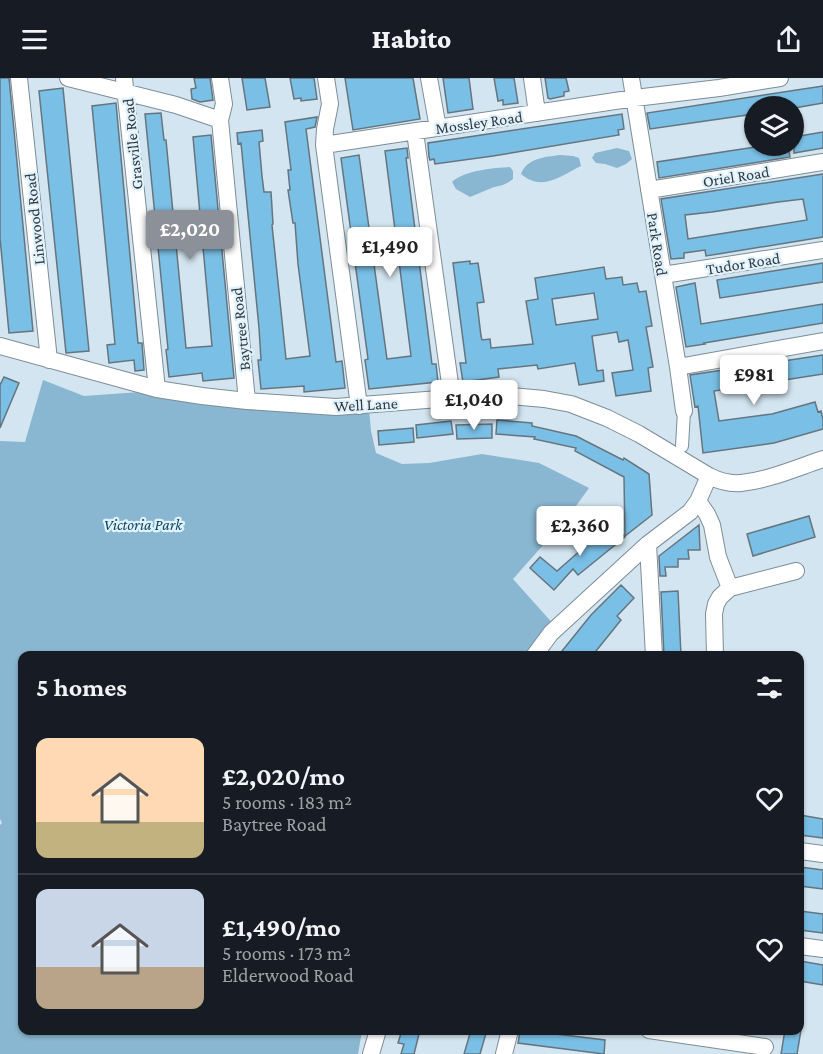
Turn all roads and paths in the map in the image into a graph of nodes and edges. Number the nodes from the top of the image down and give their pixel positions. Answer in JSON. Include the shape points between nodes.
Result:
{"nodes":[{"id":1,"x":19,"y":78,"type":"edge"},
{"id":2,"x":68,"y":78,"type":"edge"},
{"id":3,"x":220,"y":78,"type":"edge"},
{"id":4,"x":326,"y":78,"type":"edge"},
{"id":5,"x":429,"y":78,"type":"edge"},
{"id":6,"x":532,"y":78,"type":"edge"},
{"id":7,"x":631,"y":78,"type":"edge"},
{"id":8,"x":780,"y":78,"type":"edge"},
{"id":9,"x":718,"y":83,"type":"edge"},
{"id":10,"x":125,"y":85,"type":"edge"},
{"id":11,"x":634,"y":98,"type":"junction"},
{"id":12,"x":537,"y":113,"type":"junction"},
{"id":13,"x":220,"y":120,"type":"junction"},
{"id":14,"x":438,"y":128,"type":"junction"},
{"id":15,"x":415,"y":132,"type":"junction"},
{"id":16,"x":324,"y":145,"type":"junction"},
{"id":17,"x":823,"y":162,"type":"edge"},
{"id":18,"x":649,"y":190,"type":"junction"},
{"id":19,"x":823,"y":250,"type":"edge"},
{"id":20,"x":663,"y":275,"type":"junction"},
{"id":21,"x":823,"y":341,"type":"edge"},
{"id":22,"x":0,"y":346,"type":"edge"},
{"id":23,"x":49,"y":360,"type":"junction"},
{"id":24,"x":678,"y":367,"type":"junction"},
{"id":25,"x":157,"y":389,"type":"junction"},
{"id":26,"x":452,"y":398,"type":"junction"},
{"id":27,"x":247,"y":401,"type":"junction"},
{"id":28,"x":359,"y":406,"type":"junction"},
{"id":29,"x":684,"y":411,"type":"joint"},
{"id":30,"x":682,"y":446,"type":"dead end"},
{"id":31,"x":823,"y":459,"type":"edge"},
{"id":32,"x":709,"y":476,"type":"junction"},
{"id":33,"x":698,"y":501,"type":"junction"},
{"id":34,"x":648,"y":544,"type":"junction"},
{"id":35,"x":796,"y":571,"type":"dead end"},
{"id":36,"x":730,"y":588,"type":"junction"},
{"id":37,"x":538,"y":651,"type":"edge"},
{"id":38,"x":654,"y":651,"type":"edge"},
{"id":39,"x":715,"y":651,"type":"edge"},
{"id":40,"x":804,"y":852,"type":"edge"},
{"id":41,"x":823,"y":854,"type":"edge"},
{"id":42,"x":804,"y":947,"type":"edge"},
{"id":43,"x":823,"y":949,"type":"edge"},
{"id":44,"x":377,"y":1035,"type":"edge"},
{"id":45,"x":509,"y":1035,"type":"edge"},
{"id":46,"x":691,"y":1035,"type":"edge"},
{"id":47,"x":766,"y":1044,"type":"edge"},
{"id":48,"x":372,"y":1054,"type":"edge"},
{"id":49,"x":504,"y":1054,"type":"edge"}],
"edges":[{"from":1,"to":23,"type":"street","name":"Linwood Road"},
{"from":2,"to":10,"type":"street"},
{"from":3,"to":13,"type":"street","name":"Baytree Road","via":[[224,104]]},
{"from":4,"to":16,"type":"street","via":[[330,104]]},
{"from":5,"to":14,"type":"street"},
{"from":6,"to":12,"type":"street"},
{"from":7,"to":11,"type":"street","name":"Park Road"},
{"from":8,"to":9,"type":"street","name":"Mossley Road"},
{"from":9,"to":11,"type":"street","name":"Mossley Road"},
{"from":10,"to":13,"type":"street"},
{"from":10,"to":25,"type":"street","name":"Grasville Road"},
{"from":11,"to":12,"type":"street","name":"Mossley Road"},
{"from":11,"to":18,"type":"street","name":"Park Road"},
{"from":12,"to":14,"type":"street","name":"Mossley Road"},
{"from":13,"to":27,"type":"street","name":"Baytree Road"},
{"from":14,"to":15,"type":"street","name":"Mossley Road"},
{"from":15,"to":16,"type":"street","name":"Mossley Road"},
{"from":15,"to":26,"type":"street"},
{"from":16,"to":28,"type":"street"},
{"from":17,"to":18,"type":"street","name":"Oriel Road"},
{"from":18,"to":20,"type":"street","name":"Park Road"},
{"from":19,"to":20,"type":"street","name":"Tudor Road"},
{"from":20,"to":24,"type":"street","name":"Park Road"},
{"from":21,"to":24,"type":"street"},
{"from":22,"to":23,"type":"street","name":"Well Lane"},
{"from":23,"to":25,"type":"street","name":"Well Lane"},
{"from":24,"to":29,"type":"street","name":"Park Road"},
{"from":25,"to":27,"type":"street","name":"Well Lane"},
{"from":26,"to":28,"type":"street","name":"Well Lane"},
{"from":26,"to":32,"type":"street","name":"Well Lane","via":[[511,396],[571,404],[639,434]]},
{"from":27,"to":28,"type":"street","name":"Well Lane"},
{"from":29,"to":30,"type":"street"},
{"from":31,"to":32,"type":"street","name":"Well Lane","via":[[739,483]]},
{"from":32,"to":33,"type":"street"},
{"from":33,"to":34,"type":"street","via":[[690,512]]},
{"from":33,"to":36,"type":"street","via":[[712,525],[718,557]]},
{"from":34,"to":37,"type":"street","via":[[551,633]]},
{"from":34,"to":38,"type":"street"},
{"from":35,"to":36,"type":"street"},
{"from":36,"to":39,"type":"street","via":[[716,604]]},
{"from":40,"to":41,"type":"street"},
{"from":42,"to":43,"type":"street"},
{"from":44,"to":48,"type":"street"},
{"from":45,"to":49,"type":"street"},
{"from":46,"to":47,"type":"street"}]}
